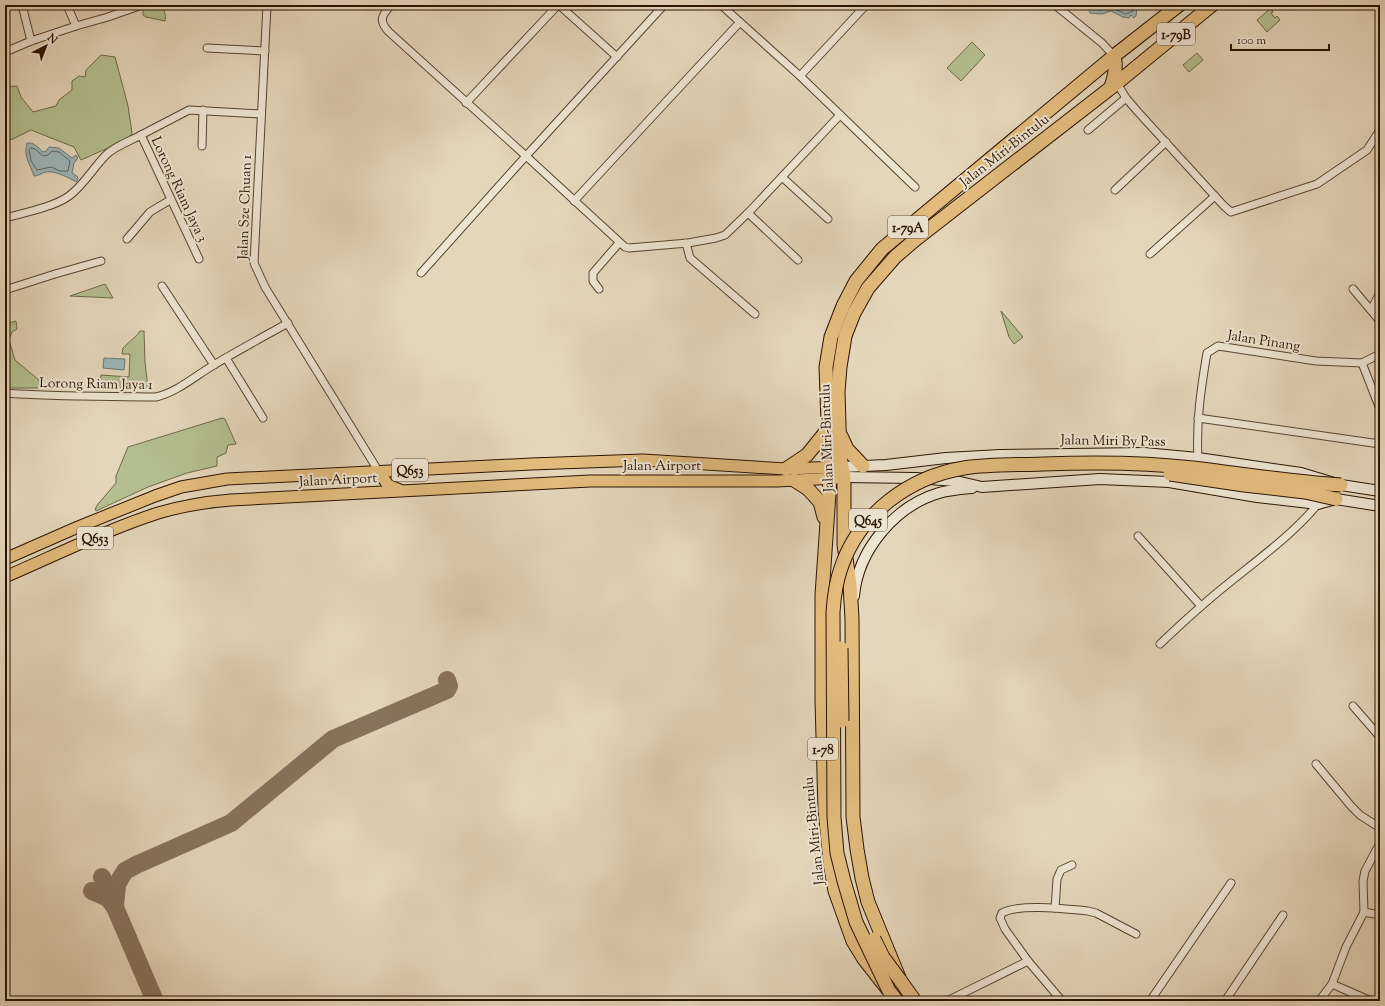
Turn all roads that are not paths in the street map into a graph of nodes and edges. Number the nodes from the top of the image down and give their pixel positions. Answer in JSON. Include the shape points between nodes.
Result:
{"nodes":[{"id":1,"x":22,"y":5,"type":"edge"},
{"id":2,"x":67,"y":5,"type":"edge"},
{"id":3,"x":142,"y":5,"type":"edge"},
{"id":4,"x":267,"y":5,"type":"edge"},
{"id":5,"x":391,"y":5,"type":"edge"},
{"id":6,"x":559,"y":5,"type":"edge"},
{"id":7,"x":664,"y":5,"type":"edge"},
{"id":8,"x":721,"y":5,"type":"edge"},
{"id":9,"x":866,"y":5,"type":"edge"},
{"id":10,"x":1055,"y":5,"type":"edge"},
{"id":11,"x":1179,"y":5,"type":"edge"},
{"id":12,"x":1212,"y":5,"type":"edge"},
{"id":13,"x":740,"y":22,"type":"junction"},
{"id":14,"x":76,"y":26,"type":"junction"},
{"id":15,"x":31,"y":41,"type":"junction"},
{"id":16,"x":207,"y":48,"type":"dead end"},
{"id":17,"x":264,"y":50,"type":"junction"},
{"id":18,"x":5,"y":52,"type":"edge"},
{"id":19,"x":1114,"y":56,"type":"junction"},
{"id":20,"x":617,"y":57,"type":"junction"},
{"id":21,"x":1140,"y":63,"type":"junction"},
{"id":22,"x":800,"y":76,"type":"junction"},
{"id":23,"x":1114,"y":85,"type":"junction"},
{"id":24,"x":1126,"y":98,"type":"junction"},
{"id":25,"x":466,"y":103,"type":"junction"},
{"id":26,"x":203,"y":110,"type":"junction"},
{"id":27,"x":261,"y":114,"type":"junction"},
{"id":28,"x":840,"y":115,"type":"junction"},
{"id":29,"x":1088,"y":130,"type":"dead end"},
{"id":30,"x":1380,"y":130,"type":"edge"},
{"id":31,"x":141,"y":136,"type":"junction"},
{"id":32,"x":1166,"y":142,"type":"junction"},
{"id":33,"x":202,"y":146,"type":"dead end"},
{"id":34,"x":526,"y":156,"type":"junction"},
{"id":35,"x":782,"y":177,"type":"junction"},
{"id":36,"x":915,"y":187,"type":"dead end"},
{"id":37,"x":1115,"y":190,"type":"dead end"},
{"id":38,"x":1215,"y":196,"type":"junction"},
{"id":39,"x":170,"y":200,"type":"junction"},
{"id":40,"x":574,"y":201,"type":"junction"},
{"id":41,"x":748,"y":213,"type":"junction"},
{"id":42,"x":5,"y":218,"type":"edge"},
{"id":43,"x":828,"y":218,"type":"dead end"},
{"id":44,"x":127,"y":238,"type":"dead end"},
{"id":45,"x":619,"y":243,"type":"junction"},
{"id":46,"x":686,"y":243,"type":"junction"},
{"id":47,"x":1150,"y":254,"type":"dead end"},
{"id":48,"x":199,"y":259,"type":"dead end"},
{"id":49,"x":798,"y":260,"type":"dead end"},
{"id":50,"x":101,"y":261,"type":"dead end"},
{"id":51,"x":421,"y":273,"type":"dead end"},
{"id":52,"x":162,"y":286,"type":"dead end"},
{"id":53,"x":599,"y":289,"type":"dead end"},
{"id":54,"x":1353,"y":289,"type":"dead end"},
{"id":55,"x":5,"y":290,"type":"edge"},
{"id":56,"x":1380,"y":293,"type":"edge"},
{"id":57,"x":1371,"y":310,"type":"junction"},
{"id":58,"x":756,"y":314,"type":"dead end"},
{"id":59,"x":1380,"y":321,"type":"edge"},
{"id":60,"x":288,"y":323,"type":"junction"},
{"id":61,"x":1380,"y":354,"type":"edge"},
{"id":62,"x":226,"y":358,"type":"junction"},
{"id":63,"x":1362,"y":363,"type":"junction"},
{"id":64,"x":214,"y":365,"type":"junction"},
{"id":65,"x":5,"y":393,"type":"edge"},
{"id":66,"x":1380,"y":409,"type":"edge"},
{"id":67,"x":263,"y":418,"type":"dead end"},
{"id":68,"x":1198,"y":418,"type":"junction"},
{"id":69,"x":833,"y":430,"type":"junction"},
{"id":70,"x":1380,"y":444,"type":"edge"},
{"id":71,"x":1198,"y":458,"type":"junction"},
{"id":72,"x":863,"y":466,"type":"junction"},
{"id":73,"x":786,"y":469,"type":"junction"},
{"id":74,"x":379,"y":472,"type":"junction"},
{"id":75,"x":843,"y":472,"type":"junction"},
{"id":76,"x":829,"y":473,"type":"junction"},
{"id":77,"x":794,"y":480,"type":"junction"},
{"id":78,"x":1341,"y":485,"type":"junction"},
{"id":79,"x":982,"y":486,"type":"junction"},
{"id":80,"x":403,"y":491,"type":"junction"},
{"id":81,"x":1380,"y":491,"type":"edge"},
{"id":82,"x":1336,"y":499,"type":"junction"},
{"id":83,"x":1318,"y":504,"type":"junction"},
{"id":84,"x":1380,"y":506,"type":"edge"},
{"id":85,"x":826,"y":524,"type":"junction"},
{"id":86,"x":1138,"y":536,"type":"dead end"},
{"id":87,"x":5,"y":559,"type":"edge"},
{"id":88,"x":5,"y":577,"type":"edge"},
{"id":89,"x":1201,"y":606,"type":"junction"},
{"id":90,"x":852,"y":619,"type":"junction"},
{"id":91,"x":1160,"y":644,"type":"dead end"},
{"id":92,"x":1353,"y":706,"type":"dead end"},
{"id":93,"x":1380,"y":737,"type":"edge"},
{"id":94,"x":1316,"y":764,"type":"dead end"},
{"id":95,"x":1380,"y":828,"type":"edge"},
{"id":96,"x":1380,"y":844,"type":"edge"},
{"id":97,"x":1072,"y":864,"type":"dead end"},
{"id":98,"x":1231,"y":883,"type":"dead end"},
{"id":99,"x":1054,"y":908,"type":"junction"},
{"id":100,"x":1364,"y":912,"type":"junction"},
{"id":101,"x":1380,"y":915,"type":"edge"},
{"id":102,"x":1283,"y":916,"type":"dead end"},
{"id":103,"x":1136,"y":934,"type":"dead end"},
{"id":104,"x":1028,"y":961,"type":"junction"},
{"id":105,"x":900,"y":980,"type":"junction"},
{"id":106,"x":1332,"y":984,"type":"junction"},
{"id":107,"x":889,"y":990,"type":"junction"},
{"id":108,"x":897,"y":1001,"type":"edge"},
{"id":109,"x":915,"y":1001,"type":"edge"},
{"id":110,"x":947,"y":1001,"type":"edge"},
{"id":111,"x":1062,"y":1001,"type":"edge"},
{"id":112,"x":1150,"y":1001,"type":"edge"},
{"id":113,"x":1225,"y":1001,"type":"edge"},
{"id":114,"x":1319,"y":1001,"type":"edge"},
{"id":115,"x":1371,"y":1001,"type":"edge"}],
"edges":[{"from":1,"to":15,"type":"street"},
{"from":2,"to":14,"type":"street"},
{"from":3,"to":14,"type":"street"},
{"from":4,"to":17,"type":"street","name":"Jalan Sze Chuan 1"},
{"from":5,"to":25,"type":"street","via":[[384,13],[384,27]]},
{"from":6,"to":20,"type":"street"},
{"from":6,"to":25,"type":"street"},
{"from":7,"to":20,"type":"street"},
{"from":8,"to":13,"type":"street"},
{"from":9,"to":22,"type":"street"},
{"from":10,"to":19,"type":"street"},
{"from":11,"to":19,"type":"highway","name":"Jalan Miri-Bintulu","number":"1-79A"},
{"from":12,"to":21,"type":"highway","name":"Jalan Miri-Bintulu","number":"1-79B"},
{"from":13,"to":22,"type":"street"},
{"from":13,"to":40,"type":"street"},
{"from":14,"to":15,"type":"street"},
{"from":15,"to":18,"type":"street"},
{"from":16,"to":17,"type":"street"},
{"from":17,"to":27,"type":"street","name":"Jalan Sze Chuan 1"},
{"from":19,"to":21,"type":"highway","via":[[1130,66]]},
{"from":19,"to":23,"type":"highway"},
{"from":19,"to":69,"type":"highway","name":"Jalan Miri-Bintulu","number":"1-79A","via":[[882,249],[856,281],[831,337],[826,368]]},
{"from":20,"to":34,"type":"street"},
{"from":21,"to":23,"type":"highway","name":"Jalan Miri-Bintulu","number":"1-79B"},
{"from":22,"to":28,"type":"street"},
{"from":23,"to":24,"type":"street"},
{"from":23,"to":69,"type":"highway","name":"Jalan Miri-Bintulu","number":"1-79B","via":[[916,239],[895,257],[868,288],[845,336]]},
{"from":24,"to":29,"type":"street"},
{"from":24,"to":32,"type":"street"},
{"from":25,"to":34,"type":"street"},
{"from":26,"to":27,"type":"street","name":"Lorong Riam Jaya 3"},
{"from":26,"to":31,"type":"street","name":"Lorong Riam Jaya 3","via":[[189,110]]},
{"from":26,"to":33,"type":"street"},
{"from":27,"to":60,"type":"street","name":"Jalan Sze Chuan 1","via":[[254,263],[265,288]]},
{"from":28,"to":35,"type":"street"},
{"from":28,"to":36,"type":"street"},
{"from":30,"to":38,"type":"street","via":[[1367,150],[1317,184],[1231,212]]},
{"from":31,"to":39,"type":"street","name":"Lorong Riam Jaya 3"},
{"from":31,"to":42,"type":"street","via":[[107,154],[68,197]]},
{"from":32,"to":37,"type":"street"},
{"from":32,"to":38,"type":"street"},
{"from":34,"to":40,"type":"street"},
{"from":34,"to":51,"type":"street"},
{"from":35,"to":41,"type":"street"},
{"from":35,"to":43,"type":"street"},
{"from":38,"to":47,"type":"street"},
{"from":39,"to":44,"type":"street","via":[[150,212]]},
{"from":39,"to":48,"type":"street","name":"Lorong Riam Jaya 3"},
{"from":40,"to":45,"type":"street"},
{"from":41,"to":46,"type":"street","via":[[725,235]]},
{"from":41,"to":49,"type":"street"},
{"from":45,"to":46,"type":"street","via":[[629,248]]},
{"from":45,"to":53,"type":"street","via":[[593,272],[593,281]]},
{"from":46,"to":58,"type":"street","via":[[690,258]]},
{"from":50,"to":55,"type":"street"},
{"from":52,"to":64,"type":"street"},
{"from":54,"to":57,"type":"street"},
{"from":56,"to":57,"type":"street"},
{"from":57,"to":59,"type":"street"},
{"from":60,"to":62,"type":"street","name":"Lorong Riam Jaya 1"},
{"from":60,"to":74,"type":"street","name":"Jalan Sze Chuan 1"},
{"from":61,"to":63,"type":"street","name":"Jalan Pinang"},
{"from":62,"to":64,"type":"street","name":"Lorong Riam Jaya 1"},
{"from":62,"to":67,"type":"street"},
{"from":63,"to":66,"type":"street"},
{"from":63,"to":68,"type":"street","name":"Jalan Pinang","via":[[1316,361],[1215,347],[1207,353]]},
{"from":64,"to":65,"type":"street","name":"Lorong Riam Jaya 1","via":[[174,391],[156,397]]},
{"from":68,"to":70,"type":"street"},
{"from":68,"to":71,"type":"street","name":"Jalan Pinang"},
{"from":69,"to":72,"type":"highway"},
{"from":69,"to":73,"type":"highway","via":[[807,455]]},
{"from":69,"to":75,"type":"highway","name":"Jalan Miri-Bintulu","number":"1-79B"},
{"from":69,"to":76,"type":"highway","name":"Jalan Miri-Bintulu","number":"1-79A"},
{"from":71,"to":72,"type":"main road","name":"Jalan Miri By Pass","number":"Q645","via":[[1144,453],[1046,454],[946,458]]},
{"from":71,"to":78,"type":"main road","name":"Jalan Miri By Pass","number":"Q645","via":[[1301,473]]},
{"from":72,"to":75,"type":"main road","name":"Jalan Miri By Pass","number":"Q645"},
{"from":73,"to":74,"type":"main road","name":"Jalan Airport","number":"Q653","via":[[643,460]]},
{"from":73,"to":76,"type":"main road","name":"Jalan Airport","number":"Q653"},
{"from":74,"to":80,"type":"main road","via":[[388,485]]},
{"from":74,"to":87,"type":"main road","name":"Jalan Airport","number":"Q653","via":[[227,479],[181,487],[99,518]]},
{"from":75,"to":76,"type":"main road","number":"Q653"},
{"from":75,"to":79,"type":"main road","number":"Q645","via":[[956,481]]},
{"from":75,"to":90,"type":"highway","name":"Jalan Miri-Bintulu","number":"1-78","via":[[844,545]]},
{"from":76,"to":77,"type":"main road","name":"Jalan Airport","number":"Q653"},
{"from":76,"to":85,"type":"highway","name":"Jalan Miri-Bintulu","number":"1-78"},
{"from":77,"to":80,"type":"main road","name":"Jalan Airport","number":"Q653","via":[[618,480]]},
{"from":77,"to":85,"type":"highway","via":[[808,489],[820,502]]},
{"from":78,"to":81,"type":"main road","name":"Jalan Miri By Pass","number":"Q645"},
{"from":78,"to":107,"type":"highway","number":"Q645","bridge":true,"via":[[1128,463],[979,466],[946,472],[915,484],[883,505],[868,521],[854,540],[841,567],[832,612],[834,817],[837,853],[856,922]]},
{"from":79,"to":83,"type":"main road","number":"Q645","via":[[1100,479],[1170,482]]},
{"from":79,"to":90,"type":"main road","via":[[939,493],[923,499],[892,521],[875,539],[862,564],[854,590]]},
{"from":80,"to":88,"type":"main road","name":"Jalan Airport","number":"Q653","via":[[201,503],[159,513]]},
{"from":82,"to":83,"type":"main road","number":"Q645"},
{"from":82,"to":84,"type":"main road","number":"Q645"},
{"from":82,"to":105,"type":"highway","number":"Q645","bridge":true,"via":[[1305,492],[1167,474],[1083,471],[992,475],[951,479],[930,485],[908,496],[877,522],[858,548],[846,580],[841,605],[843,840],[859,906],[883,957]]},
{"from":83,"to":89,"type":"street","via":[[1306,519]]},
{"from":85,"to":107,"type":"highway","name":"Jalan Miri-Bintulu","number":"1-78","via":[[822,595],[822,700],[824,810],[830,863],[835,891],[853,941]]},
{"from":86,"to":89,"type":"street"},
{"from":89,"to":91,"type":"street"},
{"from":90,"to":105,"type":"highway","name":"Jalan Miri-Bintulu","number":"1-78","via":[[853,817],[857,849],[868,902]]},
{"from":92,"to":93,"type":"street"},
{"from":94,"to":95,"type":"street","via":[[1351,806]]},
{"from":96,"to":100,"type":"street","via":[[1364,876]]},
{"from":97,"to":99,"type":"street","via":[[1061,870]]},
{"from":98,"to":112,"type":"street"},
{"from":99,"to":103,"type":"street","via":[[1096,913]]},
{"from":99,"to":104,"type":"street","via":[[1014,909],[1002,913],[1002,924]]},
{"from":100,"to":101,"type":"street"},
{"from":100,"to":106,"type":"street"},
{"from":102,"to":113,"type":"street"},
{"from":104,"to":110,"type":"street"},
{"from":104,"to":111,"type":"street"},
{"from":105,"to":109,"type":"highway","name":"Jalan Miri-Bintulu","number":"1-78"},
{"from":106,"to":114,"type":"street"},
{"from":106,"to":115,"type":"street"},
{"from":107,"to":108,"type":"highway","name":"Jalan Miri-Bintulu","number":"1-78"}]}
